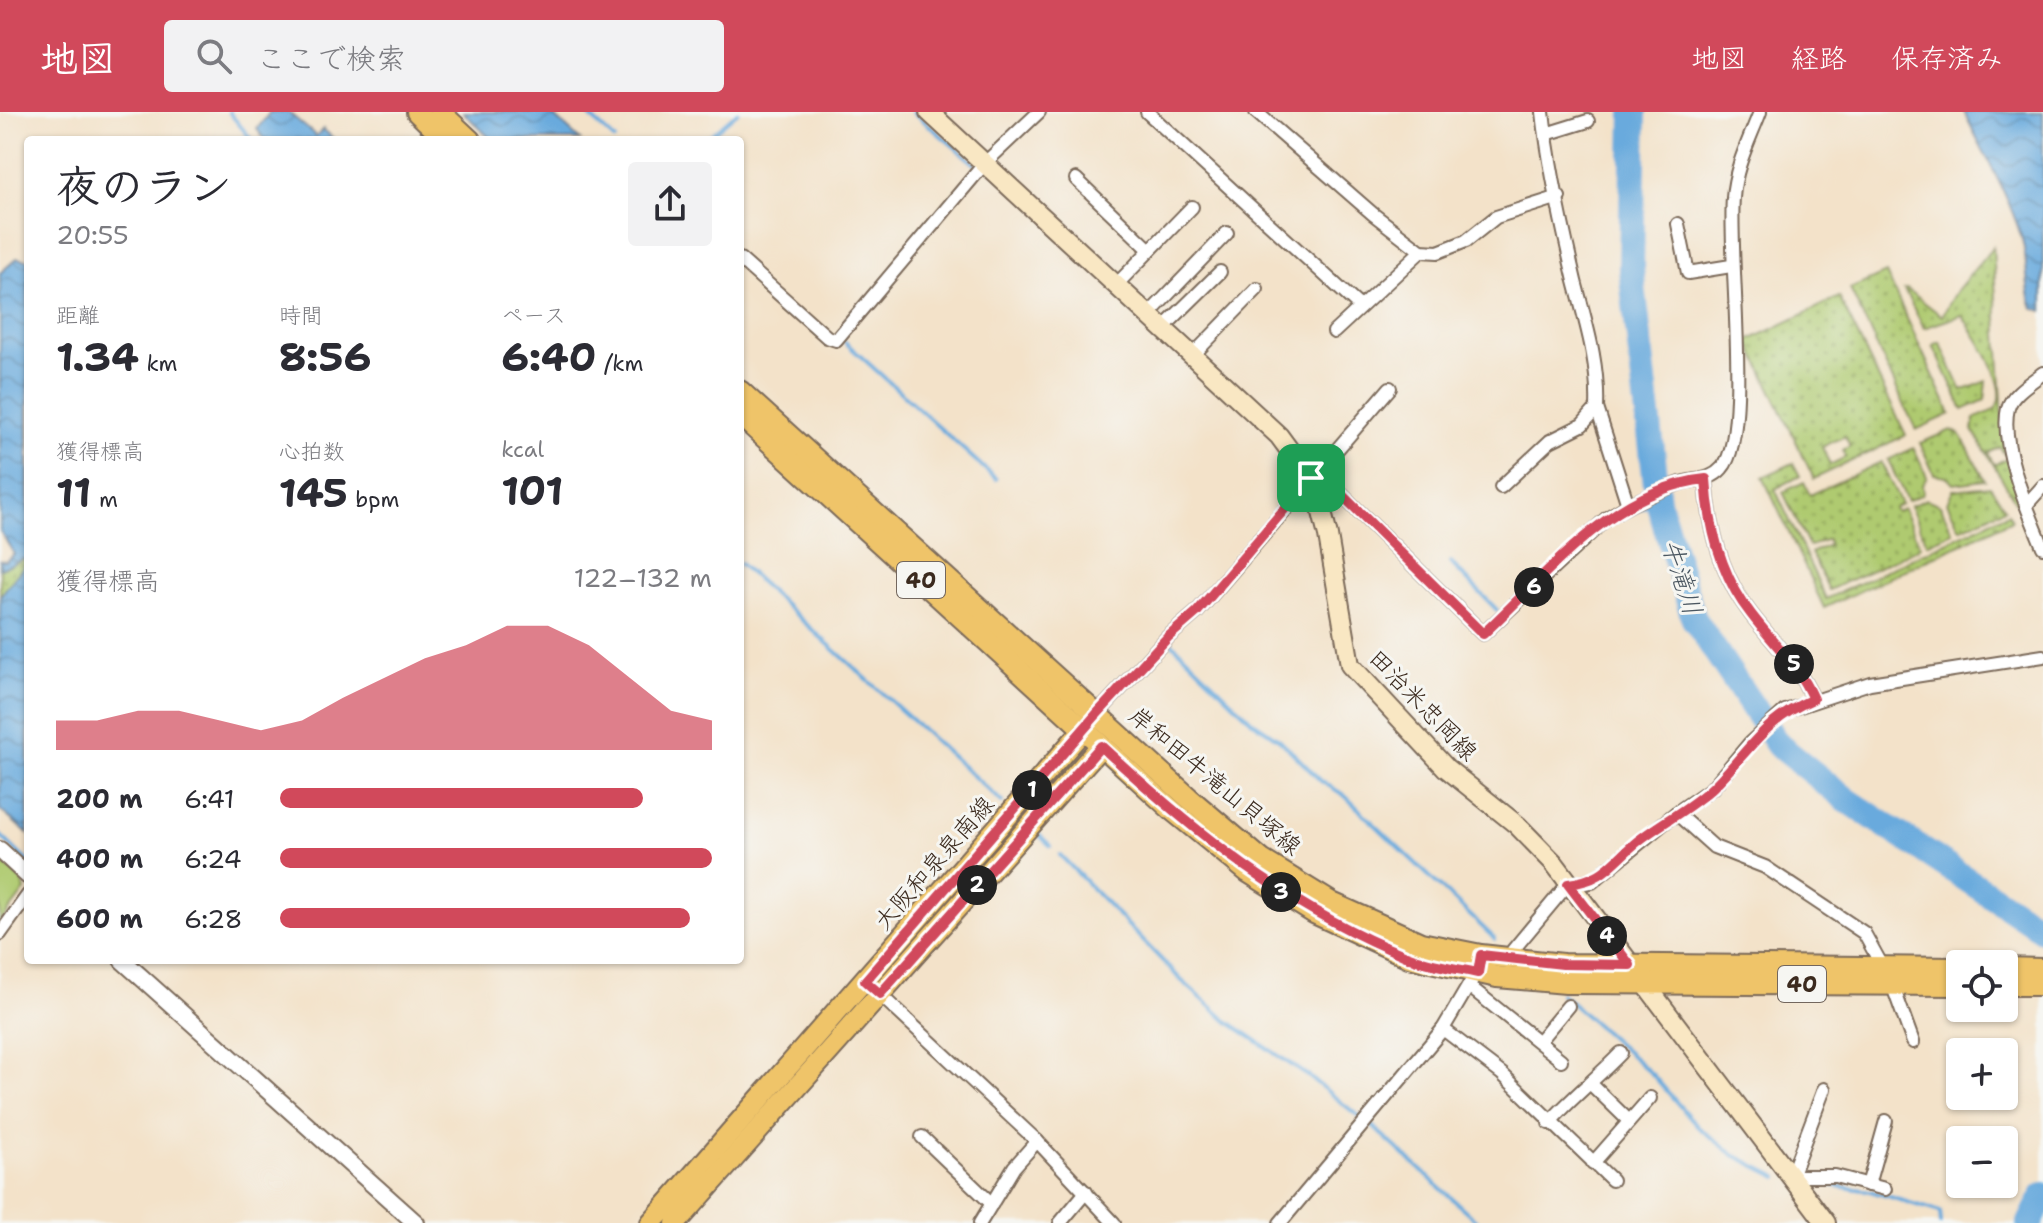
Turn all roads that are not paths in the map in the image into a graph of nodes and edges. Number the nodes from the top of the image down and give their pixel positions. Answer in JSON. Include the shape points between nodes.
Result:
{"nodes":[{"id":1,"x":417,"y":112,"type":"edge"},
{"id":2,"x":440,"y":112,"type":"edge"},
{"id":3,"x":929,"y":112,"type":"edge"},
{"id":4,"x":1039,"y":112,"type":"edge"},
{"id":5,"x":1147,"y":112,"type":"edge"},
{"id":6,"x":1256,"y":112,"type":"edge"},
{"id":7,"x":1543,"y":112,"type":"edge"},
{"id":8,"x":1760,"y":112,"type":"edge"},
{"id":9,"x":1588,"y":121,"type":"dead end"},
{"id":10,"x":1546,"y":134,"type":"junction"},
{"id":11,"x":442,"y":136,"type":"edge"},
{"id":12,"x":466,"y":136,"type":"edge"},
{"id":13,"x":985,"y":163,"type":"junction"},
{"id":14,"x":1076,"y":179,"type":"dead end"},
{"id":15,"x":1559,"y":197,"type":"junction"},
{"id":16,"x":1192,"y":207,"type":"dead end"},
{"id":17,"x":1678,"y":224,"type":"dead end"},
{"id":18,"x":1227,"y":233,"type":"dead end"},
{"id":19,"x":1150,"y":250,"type":"junction"},
{"id":20,"x":1421,"y":251,"type":"junction"},
{"id":21,"x":744,"y":263,"type":"edge"},
{"id":22,"x":1731,"y":266,"type":"junction"},
{"id":23,"x":1220,"y":272,"type":"dead end"},
{"id":24,"x":1118,"y":283,"type":"junction"},
{"id":25,"x":1257,"y":289,"type":"dead end"},
{"id":26,"x":1360,"y":307,"type":"junction"},
{"id":27,"x":1150,"y":313,"type":"junction"},
{"id":28,"x":1164,"y":327,"type":"junction"},
{"id":29,"x":1334,"y":332,"type":"dead end"},
{"id":30,"x":1193,"y":355,"type":"junction"},
{"id":31,"x":2043,"y":373,"type":"edge"},
{"id":32,"x":1390,"y":388,"type":"dead end"},
{"id":33,"x":744,"y":395,"type":"edge"},
{"id":34,"x":1597,"y":408,"type":"junction"},
{"id":35,"x":744,"y":419,"type":"edge"},
{"id":36,"x":1311,"y":478,"type":"junction"},
{"id":37,"x":1706,"y":479,"type":"junction"},
{"id":38,"x":2043,"y":486,"type":"edge"},
{"id":39,"x":1501,"y":487,"type":"dead end"},
{"id":40,"x":1632,"y":503,"type":"junction"},
{"id":41,"x":2027,"y":504,"type":"junction"},
{"id":42,"x":2042,"y":541,"type":"edge"},
{"id":43,"x":2043,"y":656,"type":"edge"},
{"id":44,"x":1813,"y":699,"type":"junction"},
{"id":45,"x":1090,"y":723,"type":"junction"},
{"id":46,"x":1101,"y":746,"type":"junction"},
{"id":47,"x":1676,"y":813,"type":"junction"},
{"id":48,"x":0,"y":850,"type":"edge"},
{"id":49,"x":24,"y":872,"type":"edge"},
{"id":50,"x":1568,"y":884,"type":"junction"},
{"id":51,"x":24,"y":901,"type":"edge"},
{"id":52,"x":0,"y":934,"type":"edge"},
{"id":53,"x":1513,"y":950,"type":"dead end"},
{"id":54,"x":126,"y":964,"type":"edge"},
{"id":55,"x":1630,"y":965,"type":"junction"},
{"id":56,"x":2043,"y":969,"type":"edge"},
{"id":57,"x":1946,"y":970,"type":"edge"},
{"id":58,"x":1476,"y":972,"type":"junction"},
{"id":59,"x":1888,"y":976,"type":"junction"},
{"id":60,"x":2024,"y":976,"type":"edge"},
{"id":61,"x":1946,"y":983,"type":"edge"},
{"id":62,"x":1643,"y":985,"type":"junction"},
{"id":63,"x":872,"y":988,"type":"junction"},
{"id":64,"x":1568,"y":1006,"type":"dead end"},
{"id":65,"x":1443,"y":1029,"type":"junction"},
{"id":66,"x":1539,"y":1041,"type":"junction"},
{"id":67,"x":1913,"y":1042,"type":"dead end"},
{"id":68,"x":1621,"y":1053,"type":"dead end"},
{"id":69,"x":1561,"y":1060,"type":"dead end"},
{"id":70,"x":1590,"y":1083,"type":"junction"},
{"id":71,"x":1824,"y":1089,"type":"dead end"},
{"id":72,"x":1650,"y":1098,"type":"dead end"},
{"id":73,"x":1629,"y":1121,"type":"junction"},
{"id":74,"x":1886,"y":1121,"type":"dead end"},
{"id":75,"x":1549,"y":1123,"type":"junction"},
{"id":76,"x":922,"y":1137,"type":"dead end"},
{"id":77,"x":1037,"y":1141,"type":"junction"},
{"id":78,"x":1593,"y":1163,"type":"junction"},
{"id":79,"x":1791,"y":1176,"type":"junction"},
{"id":80,"x":1612,"y":1180,"type":"dead end"},
{"id":81,"x":1868,"y":1185,"type":"junction"},
{"id":82,"x":1885,"y":1189,"type":"dead end"},
{"id":83,"x":1086,"y":1192,"type":"junction"},
{"id":84,"x":992,"y":1204,"type":"junction"},
{"id":85,"x":416,"y":1223,"type":"edge"},
{"id":86,"x":651,"y":1223,"type":"edge"},
{"id":87,"x":676,"y":1223,"type":"edge"},
{"id":88,"x":980,"y":1223,"type":"edge"},
{"id":89,"x":1060,"y":1223,"type":"edge"},
{"id":90,"x":1114,"y":1223,"type":"edge"},
{"id":91,"x":1280,"y":1223,"type":"edge"},
{"id":92,"x":1826,"y":1223,"type":"edge"}],
"edges":[{"from":1,"to":11,"type":"main road"},
{"from":2,"to":12,"type":"main road"},
{"from":3,"to":13,"type":"main road","name":"田治米忠岡線"},
{"from":4,"to":13,"type":"street"},
{"from":5,"to":26,"type":"street"},
{"from":6,"to":20,"type":"street"},
{"from":7,"to":10,"type":"street"},
{"from":8,"to":22,"type":"street","via":[[1741,158],[1733,196]]},
{"from":9,"to":10,"type":"street"},
{"from":10,"to":15,"type":"street"},
{"from":13,"to":21,"type":"street","via":[[836,340]]},
{"from":13,"to":24,"type":"main road","name":"田治米忠岡線"},
{"from":14,"to":19,"type":"street"},
{"from":15,"to":20,"type":"street","via":[[1496,217],[1466,241],[1438,252]]},
{"from":15,"to":34,"type":"street","via":[[1593,353]]},
{"from":16,"to":19,"type":"street"},
{"from":17,"to":22,"type":"street","via":[[1688,273]]},
{"from":18,"to":27,"type":"street"},
{"from":19,"to":24,"type":"street"},
{"from":20,"to":26,"type":"street"},
{"from":22,"to":37,"type":"street","via":[[1735,443],[1721,471]]},
{"from":23,"to":28,"type":"street"},
{"from":24,"to":27,"type":"main road","name":"田治米忠岡線"},
{"from":25,"to":30,"type":"street","via":[[1248,309]]},
{"from":26,"to":29,"type":"street"},
{"from":27,"to":28,"type":"main road","name":"田治米忠岡線"},
{"from":28,"to":30,"type":"main road","name":"田治米忠岡線"},
{"from":30,"to":36,"type":"main road","name":"田治米忠岡線","via":[[1279,436]]},
{"from":31,"to":41,"type":"street","via":[[2014,397],[2008,409],[2016,480]]},
{"from":32,"to":36,"type":"street"},
{"from":33,"to":45,"type":"main road","name":"岸和田牛滝山貝塚線","number":"40"},
{"from":34,"to":39,"type":"street","via":[[1582,425],[1550,441]]},
{"from":34,"to":40,"type":"street"},
{"from":35,"to":45,"type":"main road","name":"岸和田牛滝山貝塚線","number":"40"},
{"from":36,"to":40,"type":"street","via":[[1341,494],[1483,634],[1607,518]]},
{"from":36,"to":45,"type":"street","via":[[1197,612]]},
{"from":36,"to":50,"type":"main road","name":"田治米忠岡線","via":[[1328,536],[1350,665],[1446,768],[1517,825]]},
{"from":37,"to":40,"type":"street","via":[[1681,482]]},
{"from":37,"to":44,"type":"street","via":[[1716,548],[1727,571],[1749,612],[1795,665]]},
{"from":38,"to":41,"type":"street"},
{"from":41,"to":42,"type":"street"},
{"from":43,"to":44,"type":"street","via":[[1870,683]]},
{"from":44,"to":47,"type":"street","via":[[1785,711],[1712,788]]},
{"from":45,"to":46,"type":"main road"},
{"from":45,"to":58,"type":"main road","name":"岸和田牛滝山貝塚線","number":"40","via":[[1262,860],[1332,903]]},
{"from":45,"to":63,"type":"main road","name":"大阪和泉泉南線"},
{"from":46,"to":58,"type":"main road","name":"岸和田牛滝山貝塚線","number":"40","via":[[1248,872],[1314,913],[1409,957]]},
{"from":46,"to":63,"type":"main road","name":"大阪和泉泉南線"},
{"from":47,"to":50,"type":"street","via":[[1592,882]]},
{"from":47,"to":59,"type":"street","via":[[1714,847],[1765,867],[1848,919],[1864,933]]},
{"from":48,"to":49,"type":"street"},
{"from":50,"to":53,"type":"street"},
{"from":50,"to":55,"type":"main road","name":"田治米忠岡線"},
{"from":51,"to":52,"type":"street"},
{"from":54,"to":85,"type":"street"},
{"from":55,"to":58,"type":"main road","name":"岸和田牛滝山貝塚線","number":"40","via":[[1563,964]]},
{"from":55,"to":59,"type":"main road","name":"岸和田牛滝山貝塚線","number":"40"},
{"from":55,"to":62,"type":"main road","name":"田治米忠岡線"},
{"from":56,"to":60,"type":"main road"},
{"from":57,"to":59,"type":"main road","name":"岸和田牛滝山貝塚線","number":"40"},
{"from":58,"to":62,"type":"main road","name":"岸和田牛滝山貝塚線","number":"40"},
{"from":58,"to":65,"type":"street"},
{"from":58,"to":66,"type":"street"},
{"from":59,"to":61,"type":"main road","name":"岸和田牛滝山貝塚線","number":"40"},
{"from":59,"to":62,"type":"main road","name":"岸和田牛滝山貝塚線","number":"40"},
{"from":59,"to":67,"type":"street"},
{"from":62,"to":79,"type":"main road","name":"田治米忠岡線"},
{"from":63,"to":77,"type":"street"},
{"from":63,"to":86,"type":"main road","name":"大阪和泉泉南線"},
{"from":63,"to":87,"type":"main road","name":"大阪和泉泉南線"},
{"from":64,"to":66,"type":"street"},
{"from":65,"to":75,"type":"street","via":[[1502,1074]]},
{"from":65,"to":91,"type":"street"},
{"from":66,"to":69,"type":"street"},
{"from":68,"to":70,"type":"street"},
{"from":70,"to":73,"type":"street"},
{"from":70,"to":75,"type":"street"},
{"from":71,"to":79,"type":"street"},
{"from":72,"to":73,"type":"street"},
{"from":73,"to":78,"type":"street"},
{"from":74,"to":81,"type":"street"},
{"from":75,"to":78,"type":"street"},
{"from":76,"to":84,"type":"street","via":[[940,1163]]},
{"from":77,"to":83,"type":"street"},
{"from":77,"to":84,"type":"street"},
{"from":78,"to":80,"type":"street"},
{"from":79,"to":81,"type":"street","via":[[1835,1176]]},
{"from":79,"to":92,"type":"main road","name":"田治米忠岡線"},
{"from":81,"to":82,"type":"street"},
{"from":83,"to":89,"type":"street"},
{"from":83,"to":90,"type":"street"},
{"from":84,"to":88,"type":"street"}]}
